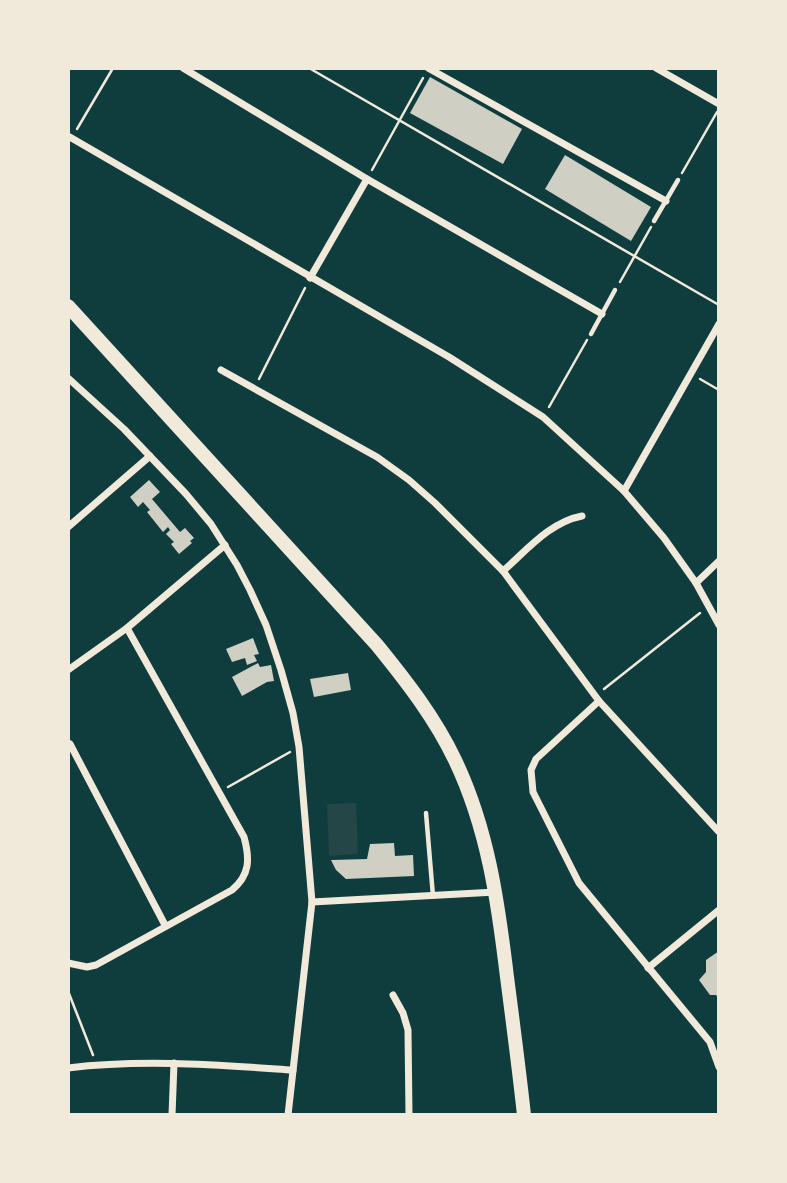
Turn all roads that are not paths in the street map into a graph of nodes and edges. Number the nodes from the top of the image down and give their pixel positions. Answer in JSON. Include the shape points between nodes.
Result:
{"nodes":[{"id":1,"x":183,"y":68,"type":"edge"},
{"id":2,"x":428,"y":68,"type":"edge"},
{"id":3,"x":656,"y":68,"type":"edge"},
{"id":4,"x":719,"y":107,"type":"edge"},
{"id":5,"x":70,"y":137,"type":"edge"},
{"id":6,"x":367,"y":179,"type":"junction"},
{"id":7,"x":678,"y":180,"type":"road end"},
{"id":8,"x":666,"y":201,"type":"junction"},
{"id":9,"x":654,"y":221,"type":"road end"},
{"id":10,"x":310,"y":278,"type":"junction"},
{"id":11,"x":615,"y":290,"type":"road end"},
{"id":12,"x":68,"y":306,"type":"edge"},
{"id":13,"x":602,"y":314,"type":"junction"},
{"id":14,"x":719,"y":324,"type":"edge"},
{"id":15,"x":591,"y":334,"type":"road end"},
{"id":16,"x":221,"y":370,"type":"dead end"},
{"id":17,"x":68,"y":378,"type":"edge"},
{"id":18,"x":150,"y":456,"type":"junction"},
{"id":19,"x":624,"y":491,"type":"junction"},
{"id":20,"x":582,"y":516,"type":"dead end"},
{"id":21,"x":68,"y":527,"type":"edge"},
{"id":22,"x":225,"y":545,"type":"junction"},
{"id":23,"x":719,"y":561,"type":"edge"},
{"id":24,"x":503,"y":571,"type":"junction"},
{"id":25,"x":696,"y":583,"type":"junction"},
{"id":26,"x":719,"y":625,"type":"edge"},
{"id":27,"x":127,"y":628,"type":"junction"},
{"id":28,"x":68,"y":670,"type":"edge"},
{"id":29,"x":598,"y":698,"type":"junction"},
{"id":30,"x":70,"y":744,"type":"edge"},
{"id":31,"x":426,"y":813,"type":"dead end"},
{"id":32,"x":719,"y":832,"type":"edge"},
{"id":33,"x":496,"y":892,"type":"junction"},
{"id":34,"x":433,"y":897,"type":"junction"},
{"id":35,"x":312,"y":902,"type":"junction"},
{"id":36,"x":719,"y":910,"type":"edge"},
{"id":37,"x":165,"y":925,"type":"junction"},
{"id":38,"x":68,"y":963,"type":"edge"},
{"id":39,"x":648,"y":968,"type":"junction"},
{"id":40,"x":393,"y":995,"type":"dead end"},
{"id":41,"x":174,"y":1063,"type":"junction"},
{"id":42,"x":719,"y":1067,"type":"edge"},
{"id":43,"x":68,"y":1068,"type":"edge"},
{"id":44,"x":293,"y":1070,"type":"junction"},
{"id":45,"x":172,"y":1115,"type":"edge"},
{"id":46,"x":288,"y":1115,"type":"edge"},
{"id":47,"x":409,"y":1115,"type":"edge"},
{"id":48,"x":524,"y":1115,"type":"edge"}],
"edges":[{"from":1,"to":6,"type":"street"},
{"from":2,"to":8,"type":"street"},
{"from":3,"to":4,"type":"street"},
{"from":5,"to":10,"type":"street"},
{"from":6,"to":10,"type":"street"},
{"from":6,"to":13,"type":"street"},
{"from":7,"to":8,"type":"lane"},
{"from":8,"to":9,"type":"lane"},
{"from":10,"to":19,"type":"street","via":[[543,417]]},
{"from":11,"to":13,"type":"lane"},
{"from":12,"to":33,"type":"main road","via":[[377,645],[423,704],[470,796]]},
{"from":13,"to":15,"type":"lane"},
{"from":14,"to":19,"type":"street"},
{"from":16,"to":24,"type":"street","via":[[377,457],[409,480]]},
{"from":17,"to":18,"type":"street"},
{"from":18,"to":21,"type":"street"},
{"from":18,"to":22,"type":"street"},
{"from":19,"to":25,"type":"street"},
{"from":20,"to":24,"type":"street","via":[[554,526]]},
{"from":22,"to":27,"type":"street"},
{"from":22,"to":35,"type":"street","via":[[266,625],[293,713]]},
{"from":23,"to":25,"type":"street"},
{"from":24,"to":29,"type":"street"},
{"from":25,"to":26,"type":"street"},
{"from":27,"to":28,"type":"street"},
{"from":27,"to":37,"type":"street","via":[[248,850],[247,869],[232,890]]},
{"from":29,"to":32,"type":"street"},
{"from":29,"to":39,"type":"street","via":[[541,753],[530,780],[579,883]]},
{"from":30,"to":37,"type":"street"},
{"from":31,"to":34,"type":"lane"},
{"from":33,"to":34,"type":"street"},
{"from":33,"to":48,"type":"main road"},
{"from":34,"to":35,"type":"street"},
{"from":35,"to":44,"type":"street"},
{"from":36,"to":39,"type":"street"},
{"from":37,"to":38,"type":"street","via":[[96,965]]},
{"from":39,"to":42,"type":"street","via":[[710,1042]]},
{"from":40,"to":47,"type":"street","via":[[408,1030]]},
{"from":41,"to":43,"type":"street"},
{"from":41,"to":44,"type":"street"},
{"from":41,"to":45,"type":"street"},
{"from":44,"to":46,"type":"street"}]}
